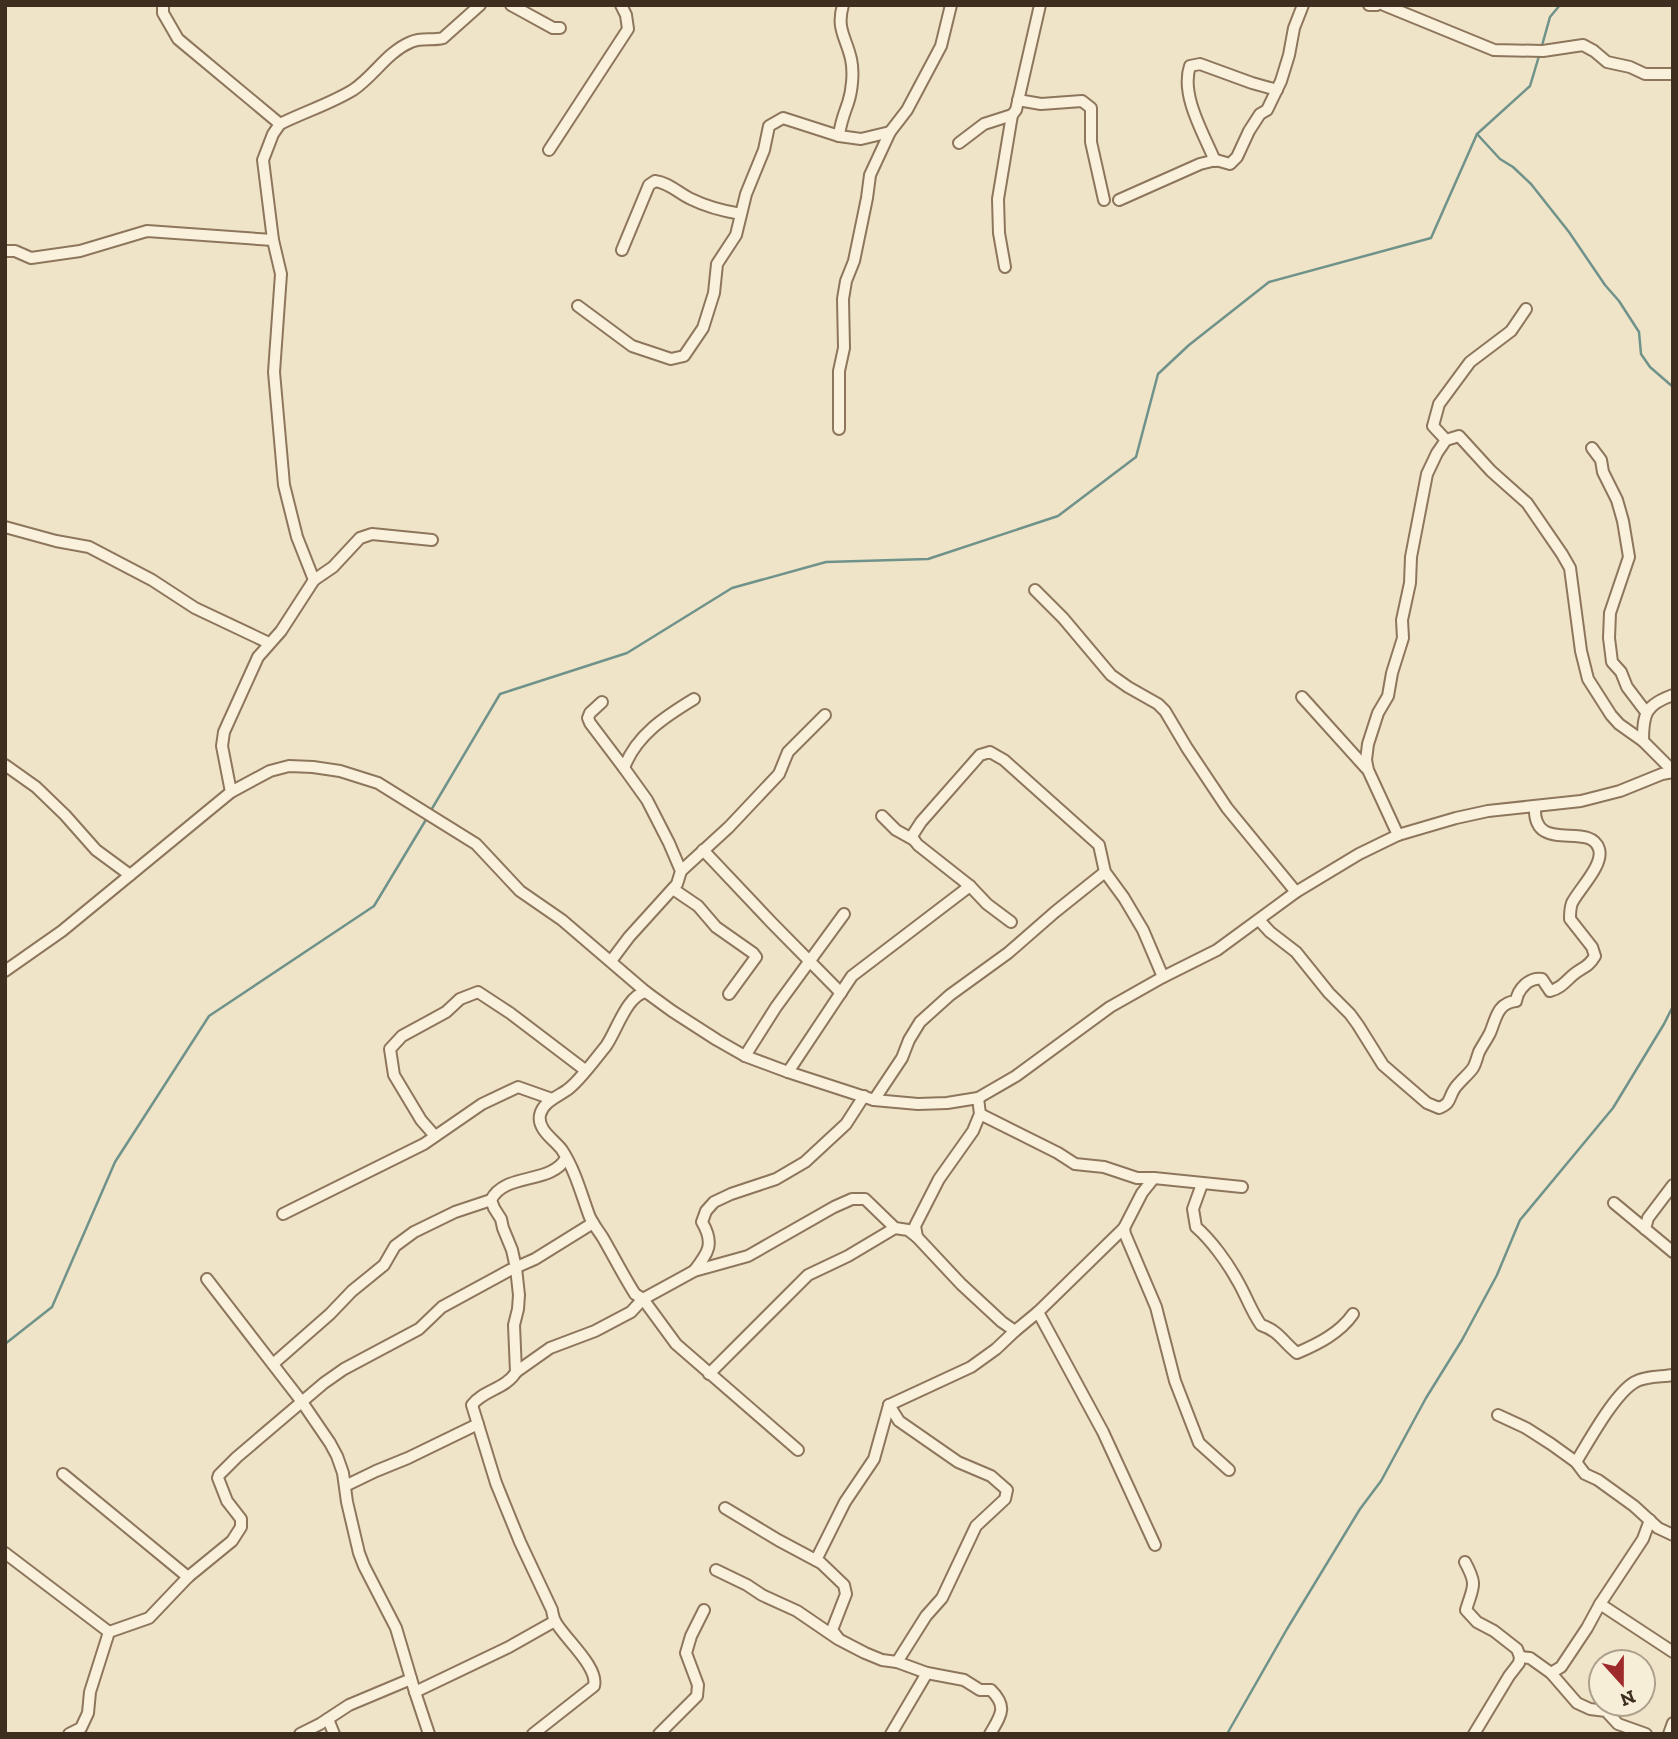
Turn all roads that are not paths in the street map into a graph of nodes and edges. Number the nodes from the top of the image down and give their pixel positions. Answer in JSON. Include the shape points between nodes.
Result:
{"nodes":[{"id":1,"x":163,"y":5,"type":"edge"},
{"id":2,"x":480,"y":5,"type":"edge"},
{"id":3,"x":511,"y":5,"type":"edge"},
{"id":4,"x":621,"y":5,"type":"edge"},
{"id":5,"x":844,"y":5,"type":"edge"},
{"id":6,"x":951,"y":5,"type":"edge"},
{"id":7,"x":1040,"y":5,"type":"edge"},
{"id":8,"x":1303,"y":5,"type":"edge"},
{"id":9,"x":1369,"y":5,"type":"edge"},
{"id":10,"x":1377,"y":5,"type":"edge"},
{"id":11,"x":1384,"y":5,"type":"edge"},
{"id":12,"x":560,"y":28,"type":"dead end"},
{"id":13,"x":1673,"y":74,"type":"edge"},
{"id":14,"x":1277,"y":90,"type":"junction"},
{"id":15,"x":1018,"y":100,"type":"junction"},
{"id":16,"x":1012,"y":115,"type":"junction"},
{"id":17,"x":280,"y":124,"type":"junction"},
{"id":18,"x":890,"y":132,"type":"junction"},
{"id":19,"x":839,"y":136,"type":"junction"},
{"id":20,"x":959,"y":143,"type":"dead end"},
{"id":21,"x":550,"y":150,"type":"dead end"},
{"id":22,"x":1215,"y":161,"type":"junction"},
{"id":23,"x":1104,"y":200,"type":"dead end"},
{"id":24,"x":1119,"y":200,"type":"dead end"},
{"id":25,"x":741,"y":214,"type":"junction"},
{"id":26,"x":274,"y":240,"type":"junction"},
{"id":27,"x":622,"y":250,"type":"dead end"},
{"id":28,"x":5,"y":251,"type":"edge"},
{"id":29,"x":1005,"y":267,"type":"dead end"},
{"id":30,"x":578,"y":306,"type":"dead end"},
{"id":31,"x":1526,"y":309,"type":"dead end"},
{"id":32,"x":839,"y":429,"type":"dead end"},
{"id":33,"x":1446,"y":440,"type":"junction"},
{"id":34,"x":1592,"y":448,"type":"dead end"},
{"id":35,"x":5,"y":527,"type":"edge"},
{"id":36,"x":432,"y":540,"type":"dead end"},
{"id":37,"x":314,"y":580,"type":"junction"},
{"id":38,"x":1035,"y":590,"type":"dead end"},
{"id":39,"x":269,"y":643,"type":"junction"},
{"id":40,"x":1673,"y":695,"type":"edge"},
{"id":41,"x":1302,"y":697,"type":"dead end"},
{"id":42,"x":694,"y":699,"type":"dead end"},
{"id":43,"x":602,"y":702,"type":"dead end"},
{"id":44,"x":1646,"y":712,"type":"junction"},
{"id":45,"x":825,"y":715,"type":"dead end"},
{"id":46,"x":1643,"y":741,"type":"junction"},
{"id":47,"x":5,"y":765,"type":"edge"},
{"id":48,"x":625,"y":768,"type":"junction"},
{"id":49,"x":1368,"y":771,"type":"junction"},
{"id":50,"x":1673,"y":771,"type":"edge"},
{"id":51,"x":232,"y":792,"type":"junction"},
{"id":52,"x":1535,"y":806,"type":"junction"},
{"id":53,"x":882,"y":816,"type":"dead end"},
{"id":54,"x":1398,"y":835,"type":"junction"},
{"id":55,"x":914,"y":840,"type":"junction"},
{"id":56,"x":703,"y":850,"type":"junction"},
{"id":57,"x":681,"y":871,"type":"junction"},
{"id":58,"x":1105,"y":872,"type":"junction"},
{"id":59,"x":131,"y":875,"type":"junction"},
{"id":60,"x":970,"y":886,"type":"junction"},
{"id":61,"x":673,"y":888,"type":"junction"},
{"id":62,"x":1296,"y":892,"type":"junction"},
{"id":63,"x":844,"y":914,"type":"dead end"},
{"id":64,"x":1259,"y":920,"type":"junction"},
{"id":65,"x":1011,"y":922,"type":"dead end"},
{"id":66,"x":611,"y":961,"type":"junction"},
{"id":67,"x":810,"y":962,"type":"junction"},
{"id":68,"x":5,"y":971,"type":"edge"},
{"id":69,"x":1163,"y":977,"type":"junction"},
{"id":70,"x":646,"y":992,"type":"junction"},
{"id":71,"x":841,"y":993,"type":"junction"},
{"id":72,"x":729,"y":994,"type":"dead end"},
{"id":73,"x":745,"y":1056,"type":"junction"},
{"id":74,"x":585,"y":1070,"type":"junction"},
{"id":75,"x":788,"y":1072,"type":"junction"},
{"id":76,"x":869,"y":1098,"type":"junction"},
{"id":77,"x":978,"y":1098,"type":"junction"},
{"id":78,"x":552,"y":1099,"type":"junction"},
{"id":79,"x":980,"y":1114,"type":"junction"},
{"id":80,"x":435,"y":1136,"type":"junction"},
{"id":81,"x":566,"y":1158,"type":"junction"},
{"id":82,"x":1154,"y":1178,"type":"junction"},
{"id":83,"x":1202,"y":1184,"type":"junction"},
{"id":84,"x":1673,"y":1185,"type":"edge"},
{"id":85,"x":1242,"y":1187,"type":"dead end"},
{"id":86,"x":491,"y":1200,"type":"junction"},
{"id":87,"x":1614,"y":1203,"type":"dead end"},
{"id":88,"x":283,"y":1214,"type":"dead end"},
{"id":89,"x":593,"y":1223,"type":"junction"},
{"id":90,"x":1124,"y":1227,"type":"junction"},
{"id":91,"x":895,"y":1228,"type":"junction"},
{"id":92,"x":1645,"y":1229,"type":"junction"},
{"id":93,"x":916,"y":1237,"type":"junction"},
{"id":94,"x":1673,"y":1252,"type":"edge"},
{"id":95,"x":516,"y":1268,"type":"junction"},
{"id":96,"x":694,"y":1271,"type":"junction"},
{"id":97,"x":207,"y":1279,"type":"dead end"},
{"id":98,"x":642,"y":1299,"type":"junction"},
{"id":99,"x":1038,"y":1312,"type":"junction"},
{"id":100,"x":1353,"y":1314,"type":"dead end"},
{"id":101,"x":1015,"y":1331,"type":"junction"},
{"id":102,"x":273,"y":1364,"type":"junction"},
{"id":103,"x":516,"y":1372,"type":"junction"},
{"id":104,"x":709,"y":1374,"type":"junction"},
{"id":105,"x":1673,"y":1375,"type":"edge"},
{"id":106,"x":302,"y":1402,"type":"junction"},
{"id":107,"x":889,"y":1405,"type":"junction"},
{"id":108,"x":1498,"y":1415,"type":"dead end"},
{"id":109,"x":478,"y":1424,"type":"junction"},
{"id":110,"x":798,"y":1450,"type":"dead end"},
{"id":111,"x":1576,"y":1462,"type":"junction"},
{"id":112,"x":1229,"y":1470,"type":"dead end"},
{"id":113,"x":64,"y":1474,"type":"dead end"},
{"id":114,"x":345,"y":1486,"type":"junction"},
{"id":115,"x":725,"y":1508,"type":"dead end"},
{"id":116,"x":1650,"y":1520,"type":"junction"},
{"id":117,"x":1673,"y":1535,"type":"edge"},
{"id":118,"x":1155,"y":1545,"type":"dead end"},
{"id":119,"x":5,"y":1553,"type":"edge"},
{"id":120,"x":816,"y":1560,"type":"junction"},
{"id":121,"x":1465,"y":1562,"type":"dead end"},
{"id":122,"x":716,"y":1570,"type":"dead end"},
{"id":123,"x":188,"y":1577,"type":"junction"},
{"id":124,"x":1600,"y":1604,"type":"junction"},
{"id":125,"x":704,"y":1610,"type":"dead end"},
{"id":126,"x":555,"y":1621,"type":"junction"},
{"id":127,"x":109,"y":1632,"type":"junction"},
{"id":128,"x":838,"y":1639,"type":"junction"},
{"id":129,"x":1673,"y":1652,"type":"edge"},
{"id":130,"x":1520,"y":1657,"type":"junction"},
{"id":131,"x":897,"y":1662,"type":"junction"},
{"id":132,"x":927,"y":1673,"type":"junction"},
{"id":133,"x":1551,"y":1673,"type":"junction"},
{"id":134,"x":411,"y":1679,"type":"junction"},
{"id":135,"x":415,"y":1692,"type":"junction"},
{"id":136,"x":328,"y":1719,"type":"junction"},
{"id":137,"x":1673,"y":1723,"type":"edge"},
{"id":138,"x":69,"y":1734,"type":"edge"},
{"id":139,"x":300,"y":1734,"type":"edge"},
{"id":140,"x":334,"y":1734,"type":"edge"},
{"id":141,"x":429,"y":1734,"type":"edge"},
{"id":142,"x":533,"y":1734,"type":"edge"},
{"id":143,"x":659,"y":1734,"type":"edge"},
{"id":144,"x":891,"y":1734,"type":"edge"},
{"id":145,"x":990,"y":1734,"type":"edge"},
{"id":146,"x":1474,"y":1734,"type":"edge"},
{"id":147,"x":1646,"y":1734,"type":"edge"},
{"id":148,"x":1669,"y":1734,"type":"edge"}],
"edges":[{"from":1,"to":17,"type":"street","via":[[177,39]]},
{"from":2,"to":17,"type":"street","via":[[443,38],[410,42],[353,90]]},
{"from":3,"to":12,"type":"street"},
{"from":4,"to":21,"type":"street","via":[[628,29]]},
{"from":5,"to":19,"type":"street","via":[[840,30],[851,60],[851,91]]},
{"from":6,"to":18,"type":"street","via":[[941,46],[908,110]]},
{"from":7,"to":15,"type":"street"},
{"from":8,"to":14,"type":"street"},
{"from":9,"to":10,"type":"street"},
{"from":11,"to":13,"type":"street","via":[[1494,50],[1543,51],[1583,45],[1607,62],[1645,74]]},
{"from":14,"to":22,"type":"street","via":[[1237,157],[1230,164]]},
{"from":14,"to":22,"type":"street","via":[[1200,64],[1190,66],[1187,86],[1195,117]]},
{"from":15,"to":16,"type":"street"},
{"from":15,"to":23,"type":"street","via":[[1041,104],[1082,101],[1091,108],[1091,142]]},
{"from":16,"to":20,"type":"street","via":[[984,124]]},
{"from":16,"to":29,"type":"street","via":[[998,199]]},
{"from":17,"to":26,"type":"street","via":[[263,160]]},
{"from":18,"to":19,"type":"street","via":[[861,139]]},
{"from":18,"to":32,"type":"street","via":[[870,176],[846,281]]},
{"from":19,"to":25,"type":"street","via":[[783,118],[769,125]]},
{"from":22,"to":24,"type":"street"},
{"from":25,"to":27,"type":"street","via":[[710,208],[655,181],[649,185]]},
{"from":25,"to":30,"type":"street","via":[[736,235],[717,264],[703,328],[684,356],[671,359],[632,346]]},
{"from":26,"to":28,"type":"street","via":[[147,230],[43,257]]},
{"from":26,"to":37,"type":"street","via":[[281,274],[274,372],[284,485]]},
{"from":31,"to":33,"type":"street","via":[[1511,331],[1470,362],[1439,404],[1433,426]]},
{"from":33,"to":46,"type":"street","via":[[1459,436],[1527,503],[1562,554],[1570,568],[1588,679],[1611,715]]},
{"from":33,"to":49,"type":"street","via":[[1427,474],[1411,557],[1403,638],[1388,696],[1368,744]]},
{"from":34,"to":44,"type":"street","via":[[1617,500],[1629,556],[1610,613],[1612,662]]},
{"from":35,"to":39,"type":"street","via":[[89,547],[195,608]]},
{"from":36,"to":37,"type":"street","via":[[372,534],[360,538],[333,568]]},
{"from":37,"to":39,"type":"street"},
{"from":38,"to":62,"type":"street","via":[[1111,675],[1165,711],[1227,808]]},
{"from":39,"to":51,"type":"street","via":[[224,732],[222,746]]},
{"from":40,"to":44,"type":"street"},
{"from":41,"to":49,"type":"street"},
{"from":42,"to":48,"type":"street","via":[[664,717],[635,746]]},
{"from":43,"to":48,"type":"street","via":[[588,718]]},
{"from":44,"to":46,"type":"street"},
{"from":45,"to":56,"type":"street","via":[[788,752],[779,774]]},
{"from":46,"to":50,"type":"street"},
{"from":47,"to":59,"type":"street","via":[[65,815],[96,850]]},
{"from":48,"to":57,"type":"street","via":[[647,800]]},
{"from":49,"to":54,"type":"street"},
{"from":50,"to":52,"type":"street","via":[[1581,802]]},
{"from":51,"to":59,"type":"street"},
{"from":51,"to":66,"type":"street","via":[[289,766],[340,771],[378,783],[476,844],[520,891]]},
{"from":52,"to":54,"type":"street","via":[[1477,814]]},
{"from":52,"to":64,"type":"street","via":[[1537,825],[1546,832],[1588,838],[1599,849],[1600,859],[1570,914],[1595,956],[1559,989],[1550,991],[1537,978],[1525,983],[1516,1001],[1494,1018],[1473,1068],[1445,1106],[1427,1102],[1383,1065],[1350,1014],[1296,953]]},
{"from":53,"to":55,"type":"street"},
{"from":54,"to":62,"type":"street"},
{"from":55,"to":58,"type":"street","via":[[920,822],[980,755],[990,752],[1100,845]]},
{"from":55,"to":60,"type":"street"},
{"from":56,"to":57,"type":"street"},
{"from":56,"to":67,"type":"street"},
{"from":57,"to":61,"type":"street"},
{"from":58,"to":69,"type":"street","via":[[1143,930]]},
{"from":58,"to":76,"type":"street","via":[[920,1022],[902,1058]]},
{"from":59,"to":68,"type":"street"},
{"from":60,"to":65,"type":"street"},
{"from":60,"to":71,"type":"street","via":[[852,975]]},
{"from":61,"to":66,"type":"street"},
{"from":61,"to":72,"type":"street","via":[[753,953],[755,957]]},
{"from":62,"to":64,"type":"street"},
{"from":63,"to":67,"type":"street"},
{"from":64,"to":69,"type":"street","via":[[1217,950]]},
{"from":66,"to":70,"type":"street"},
{"from":67,"to":71,"type":"street"},
{"from":67,"to":73,"type":"street"},
{"from":69,"to":77,"type":"street","via":[[1110,1007],[1017,1076]]},
{"from":70,"to":73,"type":"street"},
{"from":70,"to":74,"type":"street","via":[[628,1005],[607,1044]]},
{"from":71,"to":75,"type":"street"},
{"from":73,"to":75,"type":"street"},
{"from":74,"to":78,"type":"street","via":[[570,1088]]},
{"from":74,"to":80,"type":"street","via":[[478,992],[460,999],[402,1036],[390,1049],[394,1075]]},
{"from":75,"to":76,"type":"street"},
{"from":76,"to":77,"type":"street","via":[[918,1104]]},
{"from":76,"to":96,"type":"street","via":[[805,1161],[776,1179],[714,1202],[702,1222],[709,1234],[708,1254]]},
{"from":77,"to":79,"type":"street"},
{"from":78,"to":80,"type":"street","via":[[518,1087],[482,1104]]},
{"from":78,"to":81,"type":"street","via":[[543,1108],[541,1125]]},
{"from":79,"to":82,"type":"street","via":[[1075,1164]]},
{"from":79,"to":93,"type":"street","via":[[939,1179],[915,1226]]},
{"from":80,"to":88,"type":"street"},
{"from":81,"to":86,"type":"street","via":[[558,1168],[511,1184]]},
{"from":81,"to":89,"type":"street"},
{"from":82,"to":83,"type":"street"},
{"from":82,"to":90,"type":"street"},
{"from":83,"to":85,"type":"street"},
{"from":83,"to":100,"type":"street","via":[[1193,1209],[1196,1227],[1225,1261],[1261,1325],[1272,1329],[1297,1353],[1318,1345],[1346,1325]]},
{"from":84,"to":92,"type":"street"},
{"from":86,"to":95,"type":"street"},
{"from":86,"to":102,"type":"street","via":[[414,1232],[395,1247],[384,1265]]},
{"from":87,"to":92,"type":"street"},
{"from":89,"to":95,"type":"street"},
{"from":89,"to":98,"type":"street"},
{"from":90,"to":99,"type":"street"},
{"from":90,"to":112,"type":"street","via":[[1156,1307],[1175,1381],[1199,1443]]},
{"from":91,"to":93,"type":"street"},
{"from":91,"to":96,"type":"street","via":[[865,1199],[852,1199],[748,1256]]},
{"from":91,"to":104,"type":"street","via":[[808,1275]]},
{"from":92,"to":94,"type":"street"},
{"from":93,"to":101,"type":"street"},
{"from":95,"to":103,"type":"street"},
{"from":95,"to":106,"type":"street","via":[[442,1307],[419,1329],[344,1369]]},
{"from":96,"to":98,"type":"street"},
{"from":97,"to":102,"type":"street"},
{"from":98,"to":103,"type":"street","via":[[631,1312],[550,1348]]},
{"from":98,"to":104,"type":"street","via":[[676,1344]]},
{"from":99,"to":101,"type":"street"},
{"from":99,"to":118,"type":"street","via":[[1103,1432]]},
{"from":101,"to":107,"type":"street","via":[[971,1367]]},
{"from":102,"to":106,"type":"street"},
{"from":103,"to":109,"type":"street","via":[[473,1402]]},
{"from":104,"to":110,"type":"street"},
{"from":105,"to":111,"type":"street","via":[[1640,1380],[1629,1387]]},
{"from":106,"to":114,"type":"street","via":[[337,1456]]},
{"from":106,"to":123,"type":"street","via":[[219,1475],[218,1482],[241,1519],[241,1527],[232,1541]]},
{"from":107,"to":120,"type":"street","via":[[874,1459],[845,1502]]},
{"from":107,"to":131,"type":"street","via":[[899,1421],[1007,1490],[1005,1499],[976,1526],[942,1598]]},
{"from":108,"to":111,"type":"street"},
{"from":109,"to":114,"type":"street"},
{"from":109,"to":126,"type":"street","via":[[496,1483]]},
{"from":111,"to":116,"type":"street","via":[[1585,1474]]},
{"from":113,"to":123,"type":"street"},
{"from":114,"to":134,"type":"street","via":[[359,1553],[396,1628]]},
{"from":115,"to":120,"type":"street"},
{"from":116,"to":117,"type":"street"},
{"from":116,"to":124,"type":"street","via":[[1643,1539]]},
{"from":119,"to":127,"type":"street"},
{"from":120,"to":128,"type":"street","via":[[844,1585],[846,1594],[832,1630]]},
{"from":121,"to":130,"type":"street","via":[[1474,1588],[1466,1610],[1517,1649]]},
{"from":122,"to":128,"type":"street","via":[[797,1611]]},
{"from":123,"to":127,"type":"street","via":[[149,1618]]},
{"from":124,"to":129,"type":"street"},
{"from":124,"to":133,"type":"street","via":[[1561,1667]]},
{"from":125,"to":143,"type":"street","via":[[686,1653],[698,1685],[697,1696]]},
{"from":126,"to":135,"type":"street"},
{"from":126,"to":142,"type":"street","via":[[596,1683]]},
{"from":127,"to":138,"type":"street","via":[[88,1713],[81,1728]]},
{"from":128,"to":131,"type":"street","via":[[882,1660]]},
{"from":130,"to":133,"type":"street","via":[[1530,1658]]},
{"from":130,"to":146,"type":"street"},
{"from":131,"to":132,"type":"street"},
{"from":132,"to":144,"type":"street"},
{"from":132,"to":145,"type":"street","via":[[964,1679],[980,1690],[991,1690],[1002,1707]]},
{"from":133,"to":147,"type":"street","via":[[1577,1703],[1606,1712],[1618,1724]]},
{"from":134,"to":135,"type":"street"},
{"from":134,"to":136,"type":"street"},
{"from":135,"to":141,"type":"street"},
{"from":136,"to":139,"type":"street"},
{"from":136,"to":140,"type":"street"},
{"from":137,"to":148,"type":"street"}]}
